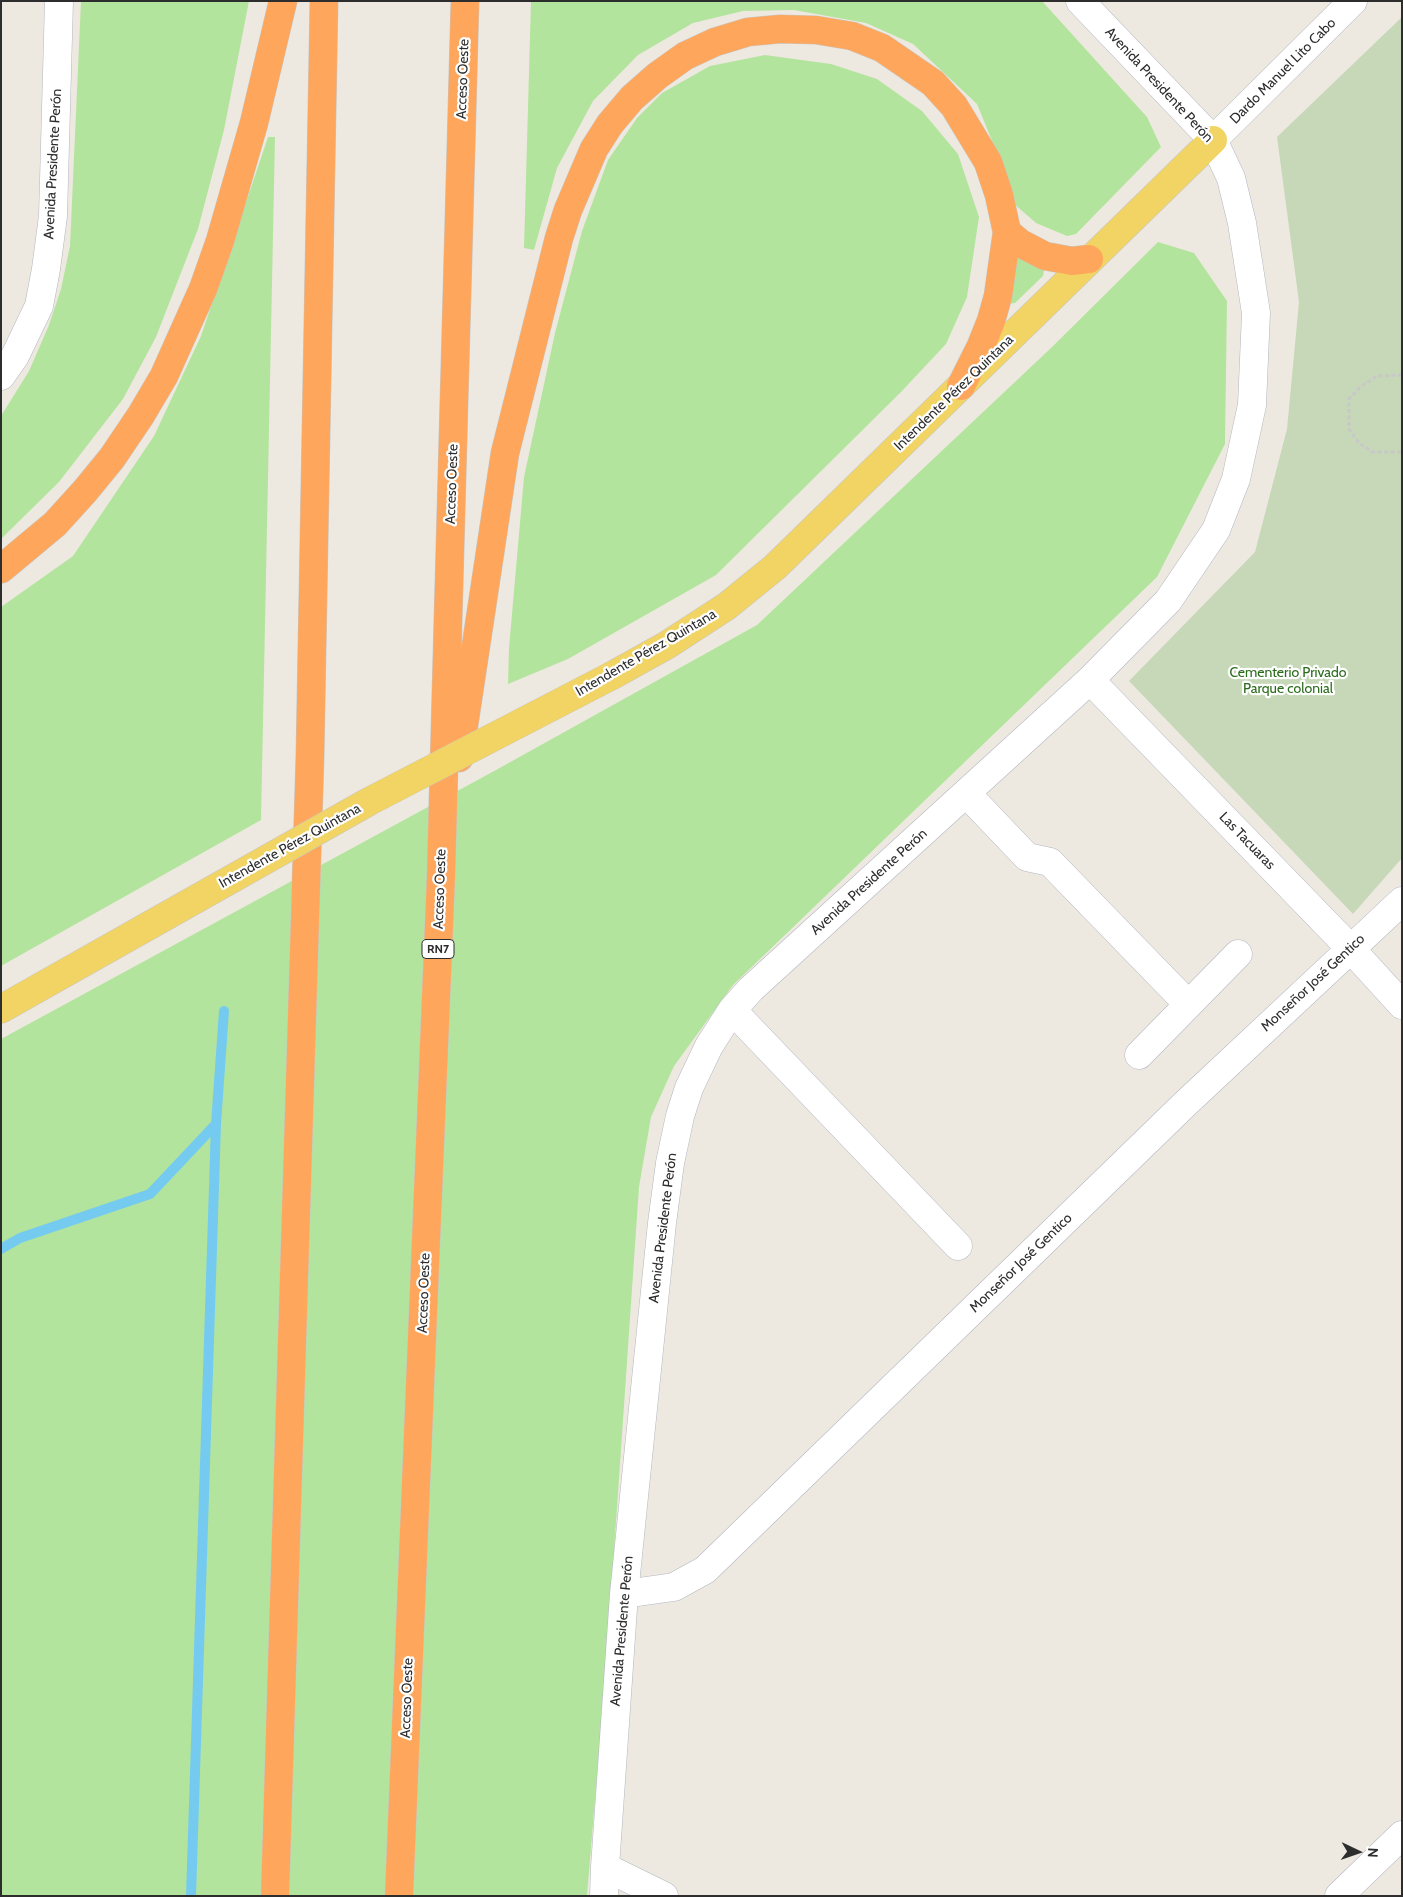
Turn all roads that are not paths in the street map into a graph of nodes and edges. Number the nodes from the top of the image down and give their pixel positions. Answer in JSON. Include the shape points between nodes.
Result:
{"nodes":[{"id":1,"x":59,"y":1,"type":"edge"},
{"id":2,"x":283,"y":1,"type":"edge"},
{"id":3,"x":324,"y":1,"type":"edge"},
{"id":4,"x":465,"y":1,"type":"edge"},
{"id":5,"x":1080,"y":1,"type":"edge"},
{"id":6,"x":1353,"y":1,"type":"edge"},
{"id":7,"x":1213,"y":140,"type":"junction"},
{"id":8,"x":1007,"y":232,"type":"junction"},
{"id":9,"x":1089,"y":259,"type":"junction"},
{"id":10,"x":1,"y":376,"type":"edge"},
{"id":11,"x":961,"y":386,"type":"junction"},
{"id":12,"x":1,"y":569,"type":"edge"},
{"id":13,"x":1090,"y":680,"type":"junction"},
{"id":14,"x":966,"y":794,"type":"junction"},
{"id":15,"x":441,"y":876,"type":"junction"},
{"id":16,"x":1402,"y":901,"type":"edge"},
{"id":17,"x":1350,"y":948,"type":"junction"},
{"id":18,"x":1238,"y":954,"type":"dead end"},
{"id":19,"x":1188,"y":1004,"type":"junction"},
{"id":20,"x":1402,"y":1005,"type":"edge"},
{"id":21,"x":1,"y":1009,"type":"edge"},
{"id":22,"x":732,"y":1010,"type":"junction"},
{"id":23,"x":1139,"y":1055,"type":"dead end"},
{"id":24,"x":958,"y":1246,"type":"dead end"},
{"id":25,"x":624,"y":1594,"type":"junction"},
{"id":26,"x":1402,"y":1835,"type":"edge"},
{"id":27,"x":605,"y":1867,"type":"junction"},
{"id":28,"x":275,"y":1896,"type":"edge"},
{"id":29,"x":400,"y":1896,"type":"edge"},
{"id":30,"x":604,"y":1896,"type":"edge"},
{"id":31,"x":664,"y":1896,"type":"edge"},
{"id":32,"x":1339,"y":1896,"type":"edge"}],
"edges":[{"from":1,"to":10,"type":"street","name":"Avenida Presidente Perón","via":[[53,216],[46,268],[39,306],[15,356]]},
{"from":2,"to":12,"type":"highway","via":[[254,123],[220,241],[203,289],[164,376],[142,415],[85,491],[55,524]]},
{"from":3,"to":28,"type":"highway","via":[[309,776]]},
{"from":4,"to":15,"type":"highway","name":"Acceso Oeste","number":"RN7"},
{"from":5,"to":7,"type":"street","name":"Avenida Presidente Perón"},
{"from":6,"to":7,"type":"street","name":"Dardo Manuel Lito Cabo"},
{"from":7,"to":9,"type":"main road","name":"Intendente Pérez Quintana"},
{"from":7,"to":13,"type":"street","name":"Avenida Presidente Perón","via":[[1231,178],[1242,222],[1256,313],[1252,405],[1236,479],[1216,530],[1168,601]]},
{"from":8,"to":9,"type":"highway","via":[[1045,256],[1072,261]]},
{"from":8,"to":11,"type":"highway","via":[[1000,287],[991,321]]},
{"from":8,"to":15,"type":"highway","via":[[988,162],[954,106],[933,83],[906,64],[882,48],[852,36],[816,30],[748,32],[685,56],[632,98],[594,149],[568,210],[507,444]]},
{"from":9,"to":11,"type":"main road","name":"Intendente Pérez Quintana"},
{"from":11,"to":21,"type":"main road","name":"Intendente Pérez Quintana","bridge":true,"via":[[808,536],[754,584],[727,606],[667,645],[370,801]]},
{"from":13,"to":14,"type":"street","name":"Avenida Presidente Perón"},
{"from":13,"to":17,"type":"street","name":"Las Tacuaras"},
{"from":14,"to":19,"type":"street","via":[[1027,857],[1050,862]]},
{"from":14,"to":22,"type":"street","name":"Avenida Presidente Perón","via":[[751,989]]},
{"from":15,"to":29,"type":"highway","name":"Acceso Oeste","number":"RN7"},
{"from":16,"to":17,"type":"street","name":"Monseñor José Gentico"},
{"from":17,"to":20,"type":"street","name":"Las Tacuaras"},
{"from":17,"to":25,"type":"street","name":"Monseñor José Gentico","via":[[705,1570],[674,1587]]},
{"from":18,"to":19,"type":"street"},
{"from":19,"to":23,"type":"street"},
{"from":22,"to":24,"type":"street"},
{"from":22,"to":25,"type":"street","name":"Avenida Presidente Perón","via":[[709,1046],[689,1088],[670,1163]]},
{"from":25,"to":27,"type":"street","name":"Avenida Presidente Perón"},
{"from":26,"to":32,"type":"street"},
{"from":27,"to":30,"type":"street","name":"Avenida Presidente Perón"},
{"from":27,"to":31,"type":"street"}]}
